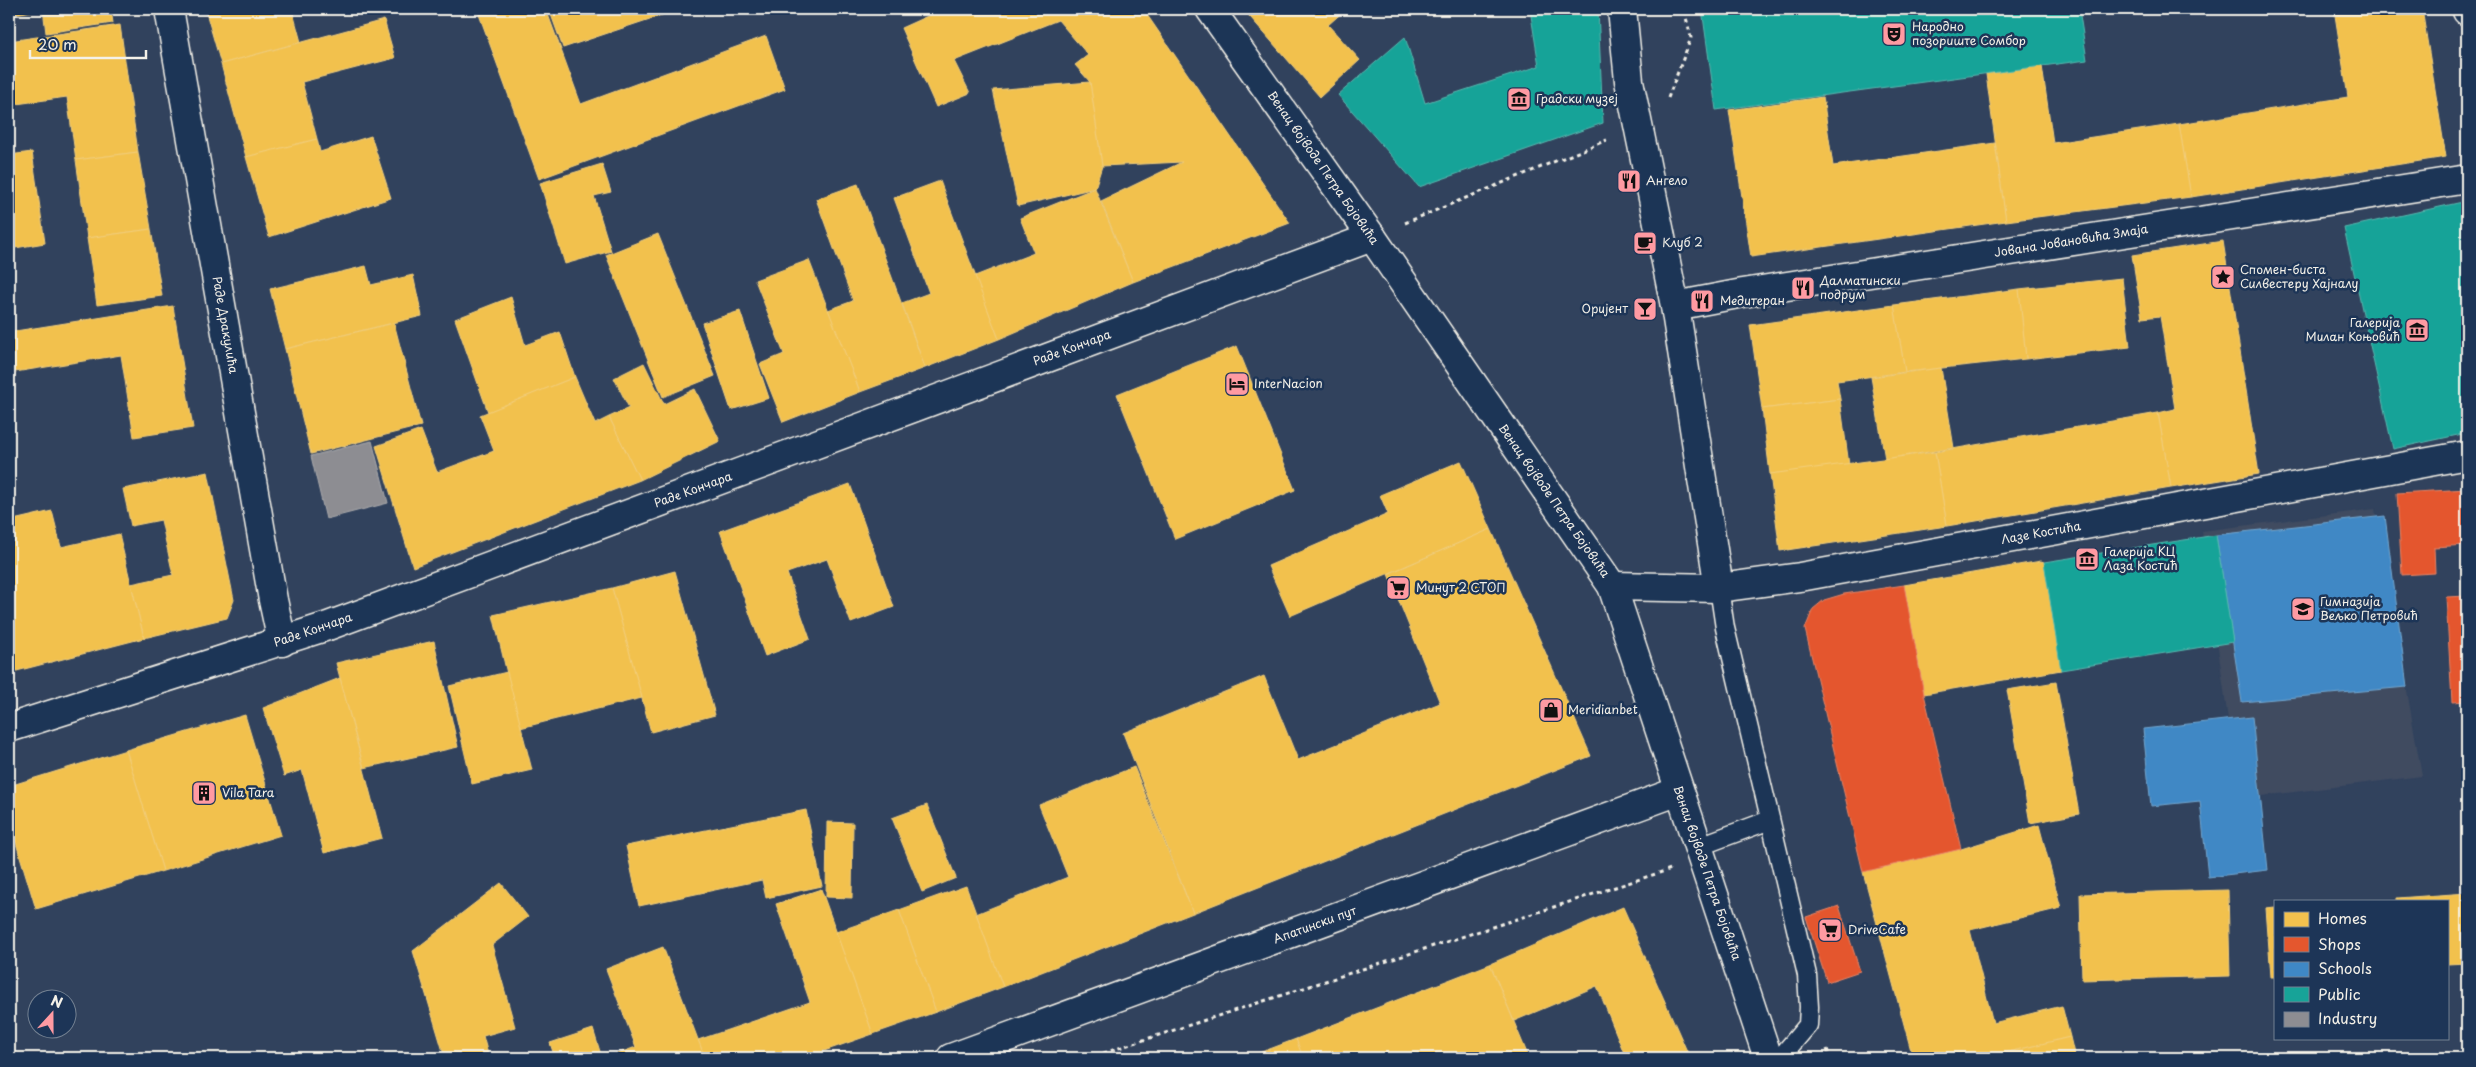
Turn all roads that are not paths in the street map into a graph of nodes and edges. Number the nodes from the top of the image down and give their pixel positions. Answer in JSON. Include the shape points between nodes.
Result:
{"nodes":[{"id":1,"x":169,"y":9,"type":"edge"},
{"id":2,"x":1210,"y":9,"type":"edge"},
{"id":3,"x":1622,"y":9,"type":"edge"},
{"id":4,"x":2467,"y":179,"type":"edge"},
{"id":5,"x":1372,"y":237,"type":"junction"},
{"id":6,"x":1675,"y":306,"type":"junction"},
{"id":7,"x":2467,"y":455,"type":"edge"},
{"id":8,"x":1612,"y":586,"type":"junction"},
{"id":9,"x":1719,"y":588,"type":"junction"},
{"id":10,"x":282,"y":642,"type":"junction"},
{"id":11,"x":9,"y":728,"type":"edge"},
{"id":12,"x":1680,"y":791,"type":"junction"},
{"id":13,"x":1770,"y":820,"type":"junction"},
{"id":14,"x":1701,"y":853,"type":"junction"},
{"id":15,"x":951,"y":1058,"type":"edge"},
{"id":16,"x":1768,"y":1058,"type":"edge"},
{"id":17,"x":1780,"y":1058,"type":"edge"}],
"edges":[{"from":1,"to":10,"type":"street","name":"Раде Дракулића"},
{"from":2,"to":5,"type":"street","name":"Венац војводе Петра Бојовића"},
{"from":3,"to":6,"type":"street","via":[[1629,81]]},
{"from":4,"to":6,"type":"street","name":"Јована Јовановића Змаја"},
{"from":5,"to":8,"type":"street","name":"Венац војводе Петра Бојовића"},
{"from":5,"to":10,"type":"street","name":"Раде Кончара"},
{"from":6,"to":9,"type":"street"},
{"from":7,"to":9,"type":"street","name":"Лазе Костића","via":[[1810,575]]},
{"from":8,"to":9,"type":"street","name":"Лазе Костића"},
{"from":8,"to":12,"type":"street","name":"Венац војводе Петра Бојовића"},
{"from":9,"to":13,"type":"lane","via":[[1725,628]]},
{"from":10,"to":11,"type":"street","name":"Раде Кончара"},
{"from":12,"to":14,"type":"street","name":"Венац војводе Петра Бојовића"},
{"from":12,"to":15,"type":"street","name":"Апатински пут"},
{"from":13,"to":14,"type":"lane"},
{"from":13,"to":17,"type":"lane","via":[[1807,975],[1810,1007],[1808,1025]]},
{"from":14,"to":16,"type":"street","name":"Венац војводе Петра Бојовића"}]}
